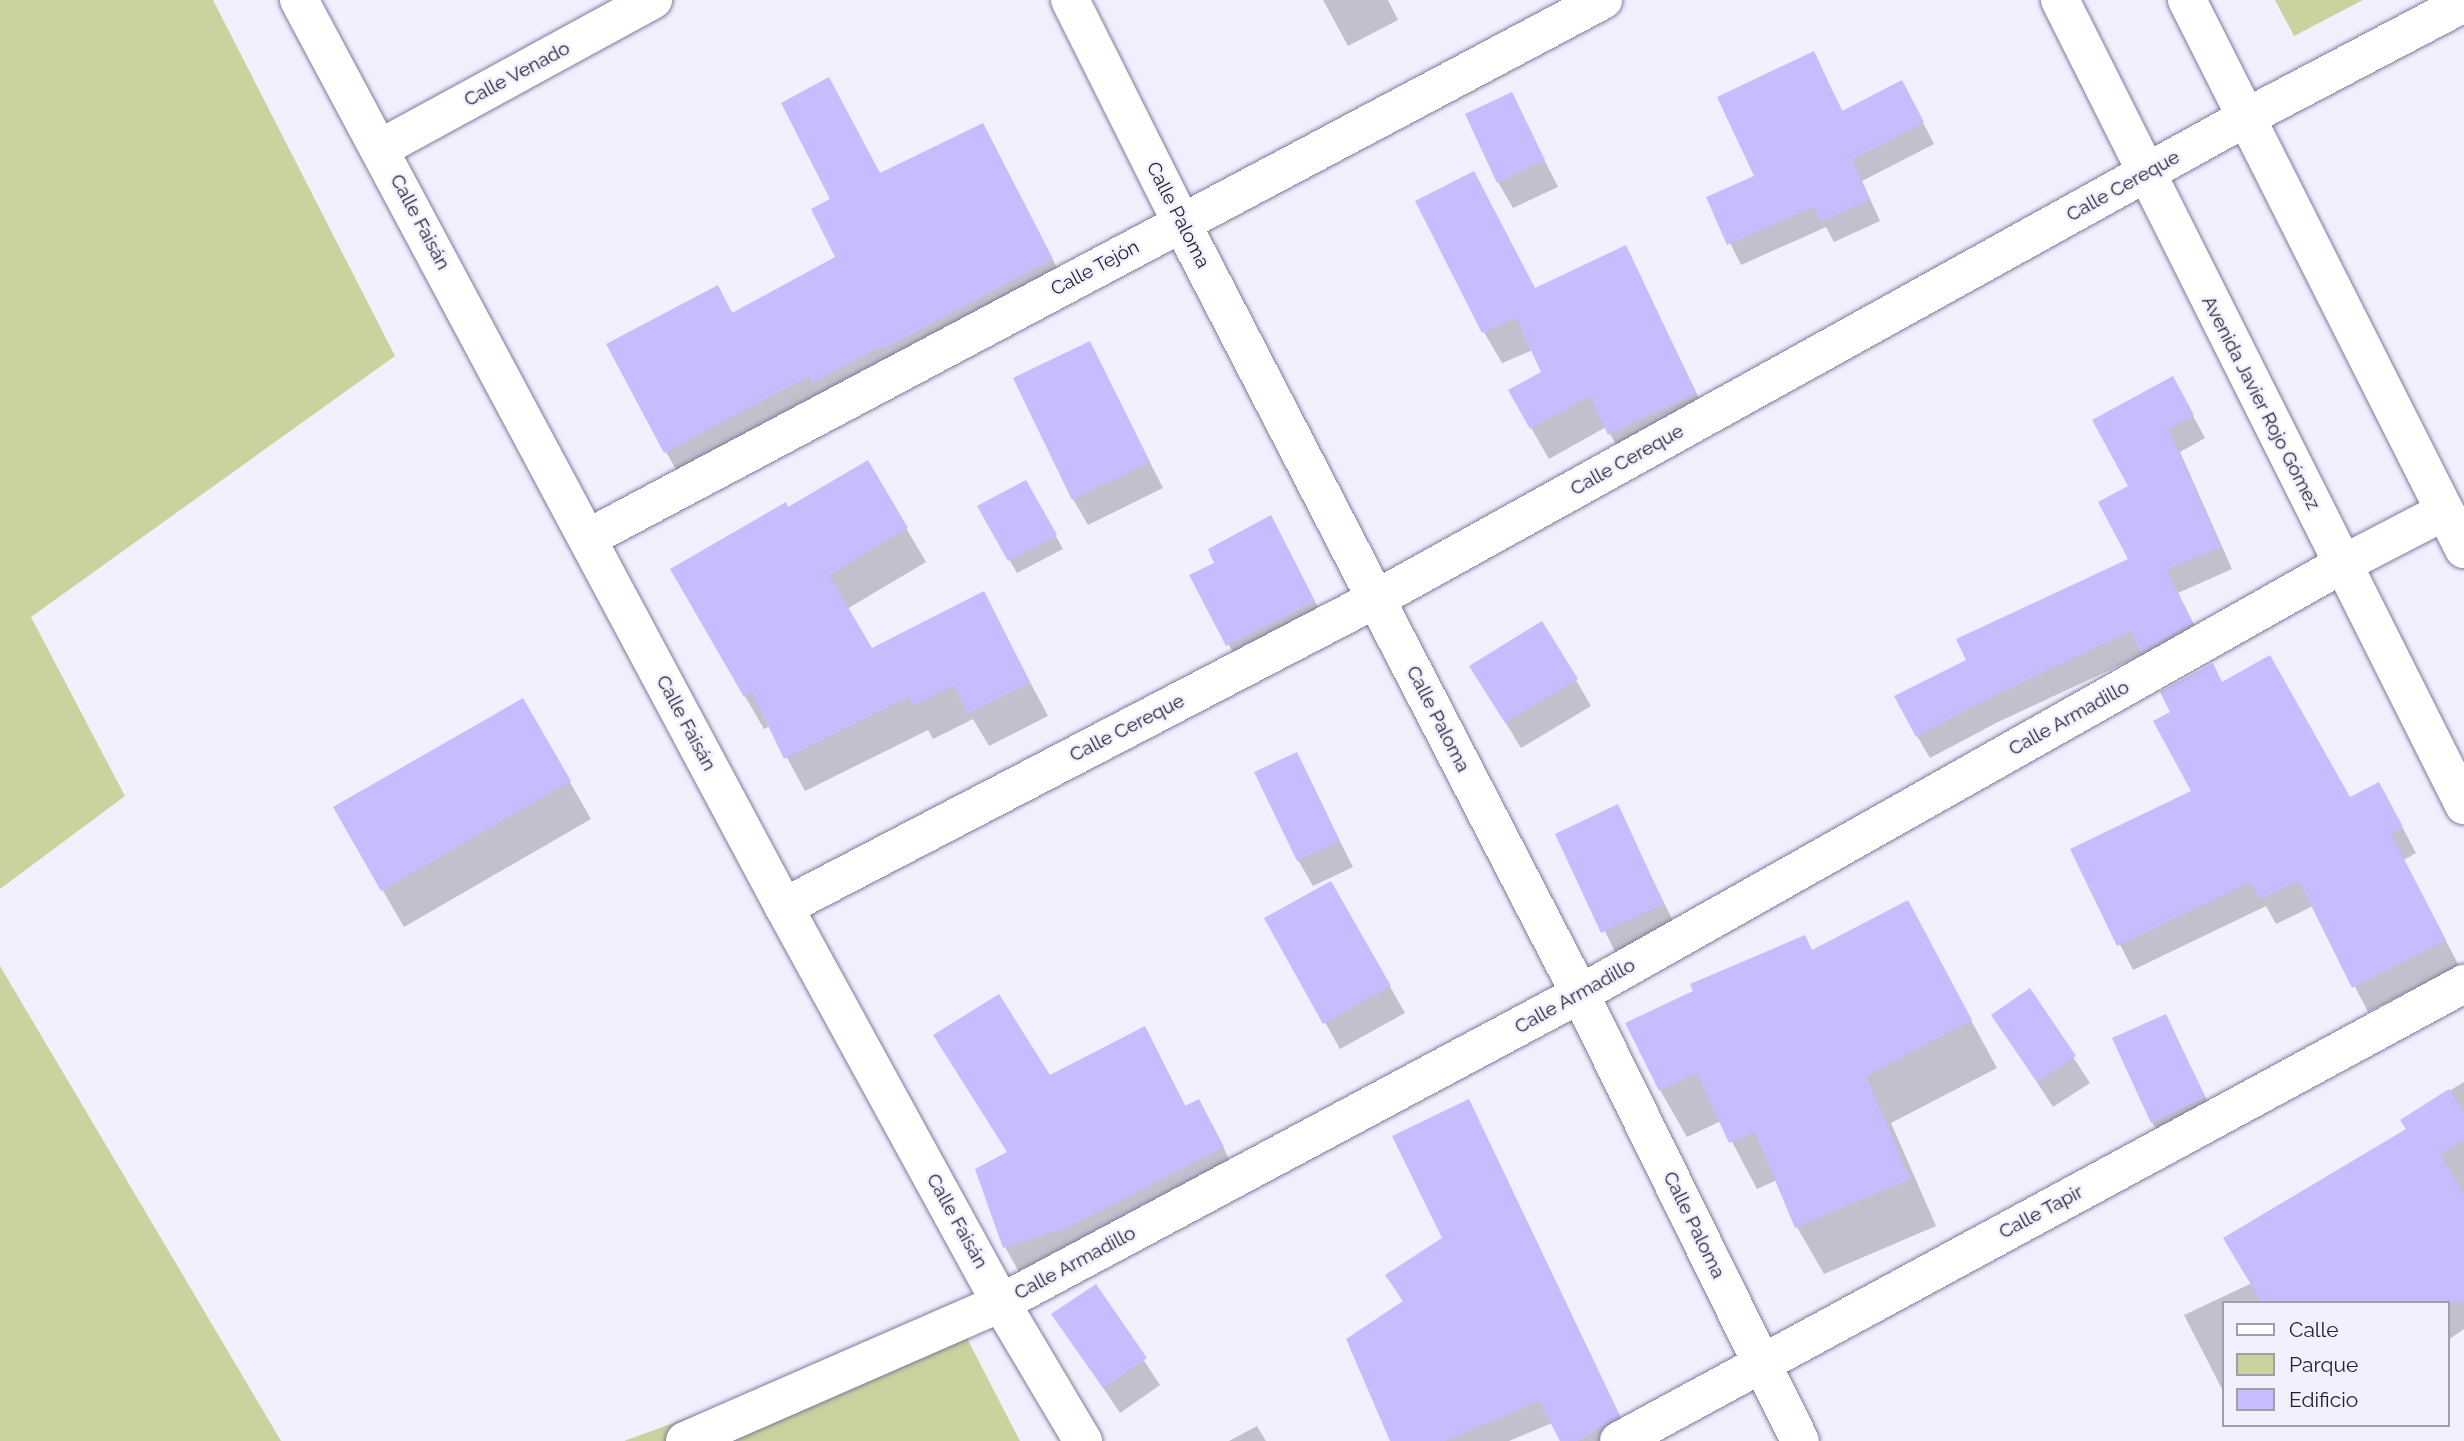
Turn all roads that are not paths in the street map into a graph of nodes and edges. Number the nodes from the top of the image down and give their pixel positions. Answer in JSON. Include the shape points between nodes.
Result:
{"nodes":[{"id":1,"x":299,"y":0,"type":"edge"},
{"id":2,"x":653,"y":0,"type":"edge"},
{"id":3,"x":1070,"y":0,"type":"edge"},
{"id":4,"x":1603,"y":0,"type":"edge"},
{"id":5,"x":2060,"y":0,"type":"edge"},
{"id":6,"x":2187,"y":0,"type":"edge"},
{"id":7,"x":2464,"y":4,"type":"edge"},
{"id":8,"x":2247,"y":117,"type":"junction"},
{"id":9,"x":381,"y":148,"type":"junction"},
{"id":10,"x":2146,"y":173,"type":"junction"},
{"id":11,"x":1181,"y":222,"type":"junction"},
{"id":12,"x":2445,"y":511,"type":"junction"},
{"id":13,"x":588,"y":538,"type":"junction"},
{"id":14,"x":2464,"y":549,"type":"edge"},
{"id":15,"x":2342,"y":565,"type":"junction"},
{"id":16,"x":1376,"y":599,"type":"junction"},
{"id":17,"x":2464,"y":805,"type":"edge"},
{"id":18,"x":784,"y":907,"type":"junction"},
{"id":19,"x":2464,"y":984,"type":"edge"},
{"id":20,"x":1580,"y":994,"type":"junction"},
{"id":21,"x":1002,"y":1303,"type":"junction"},
{"id":22,"x":1762,"y":1363,"type":"junction"},
{"id":23,"x":685,"y":1441,"type":"edge"},
{"id":24,"x":1083,"y":1441,"type":"edge"},
{"id":25,"x":1619,"y":1441,"type":"edge"},
{"id":26,"x":1800,"y":1441,"type":"edge"}],
"edges":[{"from":1,"to":9,"type":"street","name":"Calle Faisán"},
{"from":2,"to":9,"type":"street","name":"Calle Venado"},
{"from":3,"to":11,"type":"street","name":"Calle Paloma"},
{"from":4,"to":11,"type":"street","name":"Calle Tejón"},
{"from":5,"to":10,"type":"street","name":"Avenida Javier Rojo Gómez"},
{"from":6,"to":8,"type":"street"},
{"from":7,"to":8,"type":"street","name":"Calle Cereque"},
{"from":8,"to":10,"type":"street","name":"Calle Cereque"},
{"from":8,"to":12,"type":"street"},
{"from":9,"to":13,"type":"street","name":"Calle Faisán"},
{"from":10,"to":15,"type":"street","name":"Avenida Javier Rojo Gómez"},
{"from":10,"to":16,"type":"street","name":"Calle Cereque"},
{"from":11,"to":13,"type":"street","name":"Calle Tejón"},
{"from":11,"to":16,"type":"street","name":"Calle Paloma"},
{"from":12,"to":14,"type":"street"},
{"from":12,"to":15,"type":"street","name":"Calle Armadillo"},
{"from":13,"to":18,"type":"street","name":"Calle Faisán"},
{"from":15,"to":17,"type":"street","name":"Avenida Javier Rojo Gómez"},
{"from":15,"to":20,"type":"street","name":"Calle Armadillo"},
{"from":16,"to":18,"type":"street","name":"Calle Cereque"},
{"from":16,"to":20,"type":"street","name":"Calle Paloma"},
{"from":18,"to":21,"type":"street","name":"Calle Faisán"},
{"from":19,"to":22,"type":"street","name":"Calle Tapir"},
{"from":20,"to":21,"type":"street","name":"Calle Armadillo"},
{"from":20,"to":22,"type":"street","name":"Calle Paloma"},
{"from":21,"to":23,"type":"street","name":"Calle Armadillo"},
{"from":21,"to":24,"type":"street","name":"Calle Faisán"},
{"from":22,"to":25,"type":"street","name":"Calle Tapir"},
{"from":22,"to":26,"type":"street","name":"Calle Paloma"}]}
